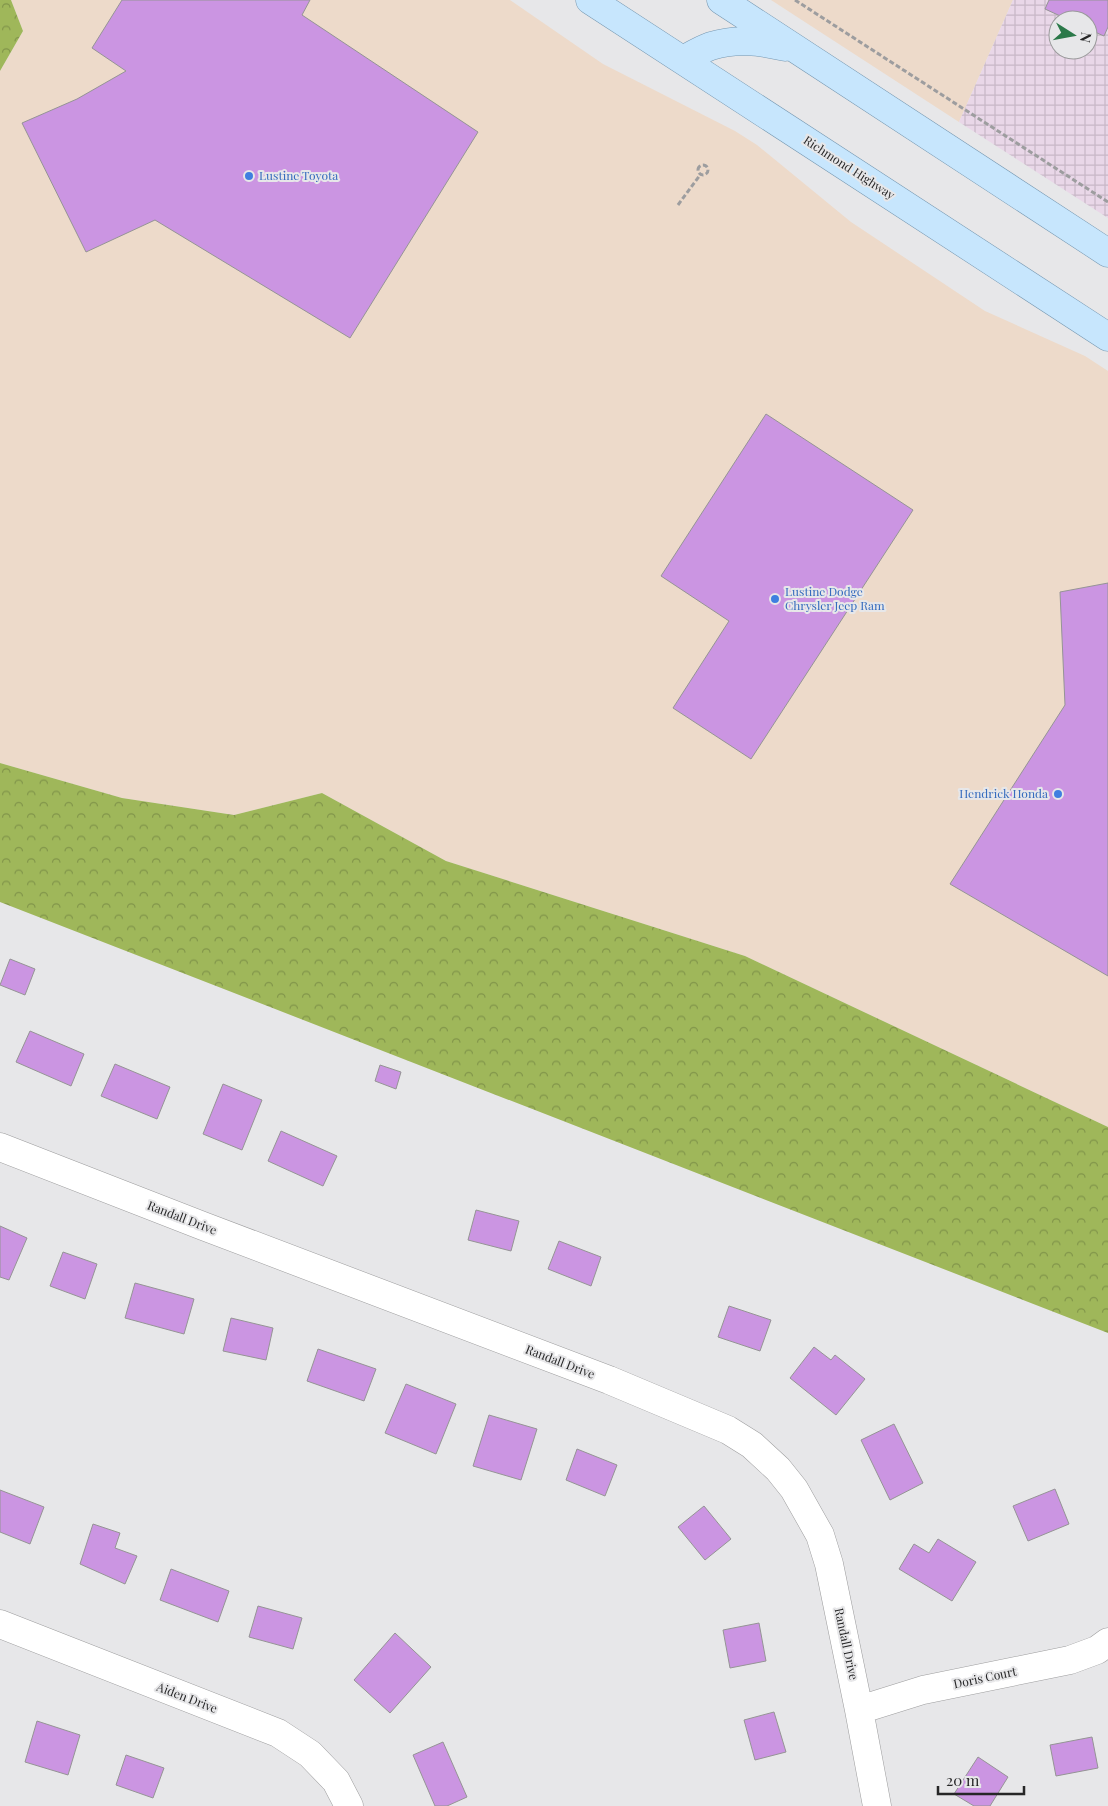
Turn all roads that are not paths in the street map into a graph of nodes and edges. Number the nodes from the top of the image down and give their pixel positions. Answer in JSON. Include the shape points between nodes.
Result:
{"nodes":[{"id":1,"x":590,"y":0,"type":"edge"},
{"id":2,"x":721,"y":0,"type":"edge"},
{"id":3,"x":798,"y":50,"type":"junction"},
{"id":4,"x":683,"y":60,"type":"junction"},
{"id":5,"x":1108,"y":253,"type":"edge"},
{"id":6,"x":1108,"y":337,"type":"edge"},
{"id":7,"x":0,"y":1147,"type":"edge"},
{"id":8,"x":0,"y":1624,"type":"edge"},
{"id":9,"x":1108,"y":1642,"type":"edge"},
{"id":10,"x":859,"y":1710,"type":"junction"},
{"id":11,"x":349,"y":1806,"type":"edge"},
{"id":12,"x":877,"y":1806,"type":"edge"}],
"edges":[{"from":1,"to":4,"type":"main road","name":"Richmond Highway"},
{"from":2,"to":3,"type":"main road"},
{"from":3,"to":4,"type":"main road","via":[[737,40],[710,46]]},
{"from":3,"to":5,"type":"main road"},
{"from":4,"to":6,"type":"main road","name":"Richmond Highway"},
{"from":7,"to":10,"type":"street","name":"Randall Drive","via":[[609,1380],[728,1430],[752,1445],[794,1489],[820,1535]]},
{"from":8,"to":11,"type":"street","name":"Aiden Drive","via":[[278,1733],[310,1754],[336,1782]]},
{"from":9,"to":10,"type":"street","name":"Doris Court","via":[[1097,1650],[1070,1660],[923,1690]]},
{"from":10,"to":12,"type":"street","name":"Randall Drive"}]}
